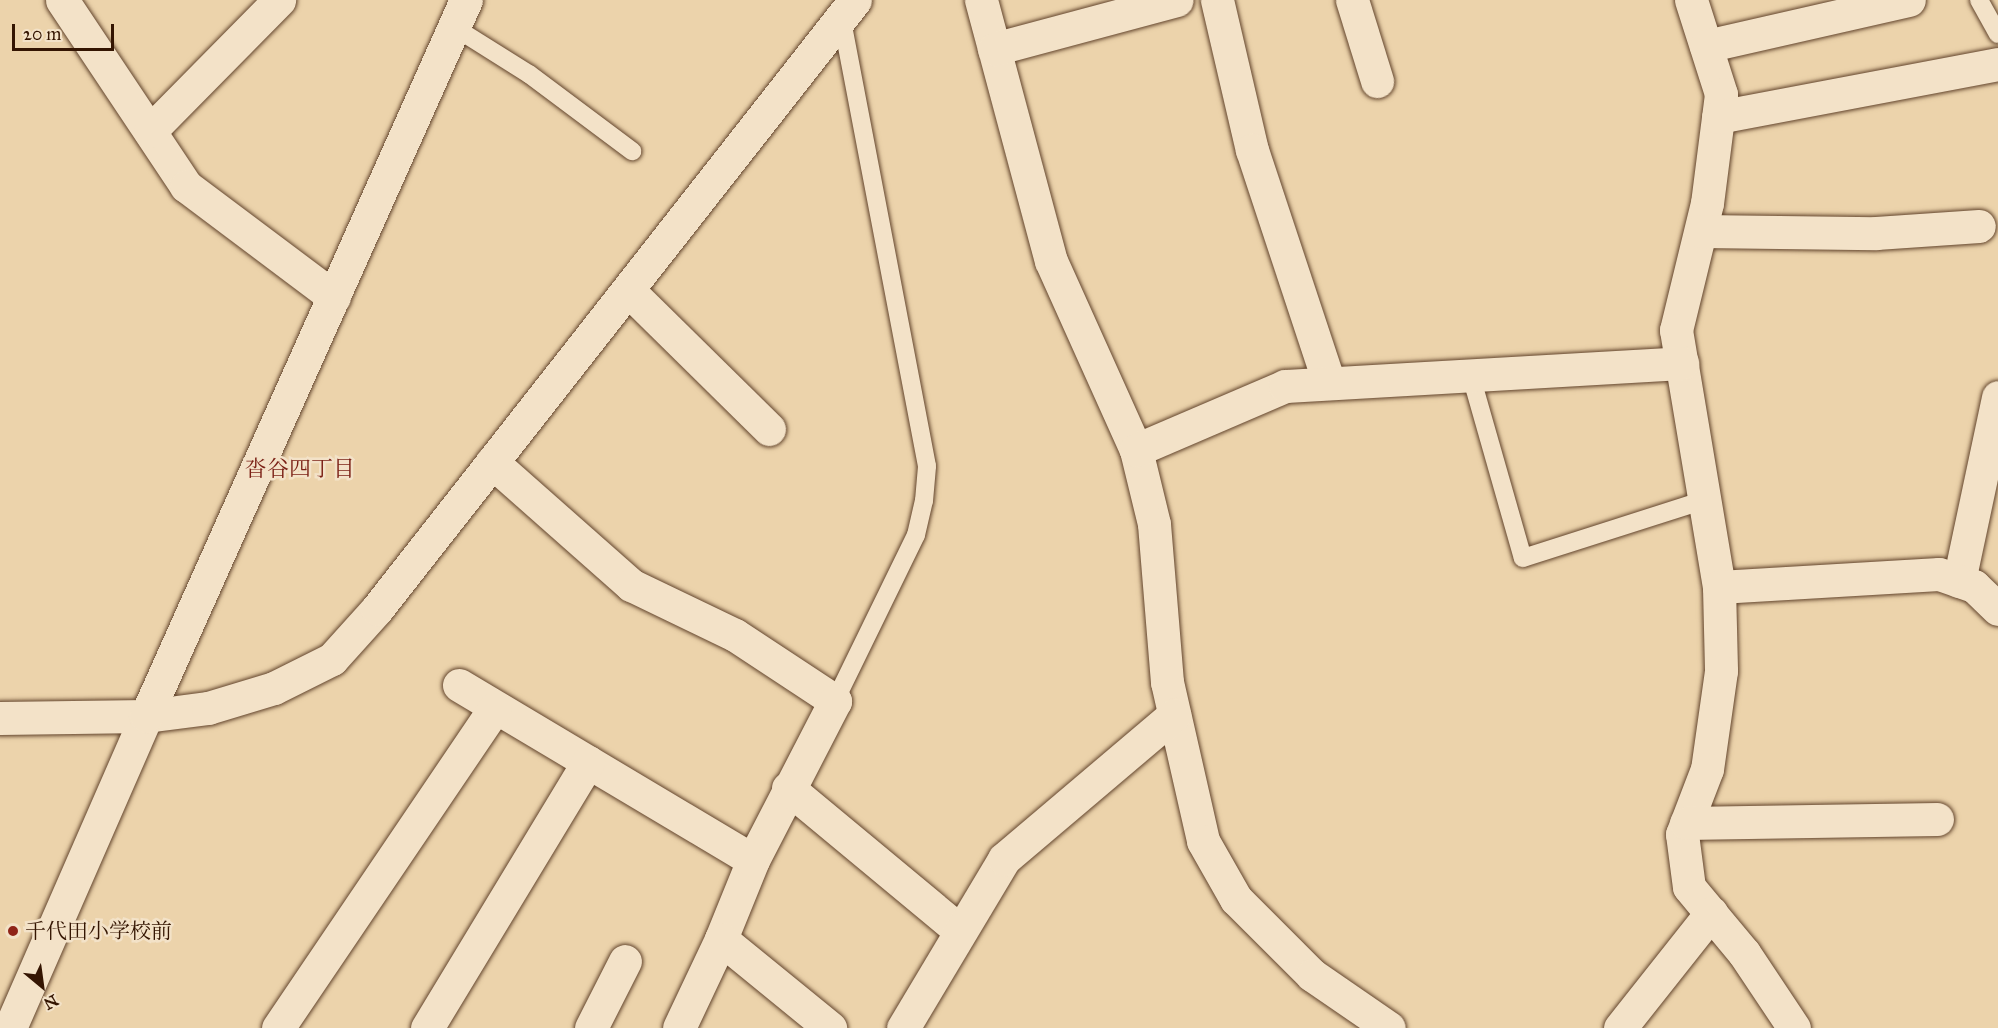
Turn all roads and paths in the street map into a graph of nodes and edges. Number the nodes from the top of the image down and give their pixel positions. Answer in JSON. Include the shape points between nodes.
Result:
{"nodes":[{"id":1,"x":279,"y":0,"type":"edge"},
{"id":2,"x":981,"y":0,"type":"edge"},
{"id":3,"x":1177,"y":0,"type":"edge"},
{"id":4,"x":1217,"y":0,"type":"edge"},
{"id":5,"x":1352,"y":0,"type":"edge"},
{"id":6,"x":1691,"y":0,"type":"edge"},
{"id":7,"x":1909,"y":0,"type":"edge"},
{"id":8,"x":1979,"y":0,"type":"edge"},
{"id":9,"x":73,"y":4,"type":"edge"},
{"id":10,"x":848,"y":9,"type":"edge"},
{"id":11,"x":460,"y":13,"type":"edge"},
{"id":12,"x":1998,"y":34,"type":"edge"},
{"id":13,"x":1706,"y":46,"type":"junction"},
{"id":14,"x":994,"y":49,"type":"junction"},
{"id":15,"x":1998,"y":64,"type":"edge"},
{"id":16,"x":1377,"y":81,"type":"dead end"},
{"id":17,"x":1718,"y":117,"type":"junction"},
{"id":18,"x":150,"y":131,"type":"junction"},
{"id":19,"x":632,"y":152,"type":"dead end"},
{"id":20,"x":1978,"y":226,"type":"dead end"},
{"id":21,"x":1701,"y":231,"type":"junction"},
{"id":22,"x":628,"y":290,"type":"junction"},
{"id":23,"x":334,"y":297,"type":"junction"},
{"id":24,"x":1682,"y":363,"type":"junction"},
{"id":25,"x":1471,"y":376,"type":"junction"},
{"id":26,"x":1329,"y":383,"type":"junction"},
{"id":27,"x":1998,"y":397,"type":"edge"},
{"id":28,"x":769,"y":429,"type":"dead end"},
{"id":29,"x":1136,"y":450,"type":"junction"},
{"id":30,"x":492,"y":462,"type":"junction"},
{"id":31,"x":1705,"y":500,"type":"junction"},
{"id":32,"x":1959,"y":581,"type":"junction"},
{"id":33,"x":1719,"y":587,"type":"junction"},
{"id":34,"x":1998,"y":609,"type":"edge"},
{"id":35,"x":459,"y":685,"type":"dead end"},
{"id":36,"x":834,"y":701,"type":"junction"},
{"id":37,"x":495,"y":707,"type":"junction"},
{"id":38,"x":1174,"y":715,"type":"junction"},
{"id":39,"x":146,"y":716,"type":"junction"},
{"id":40,"x":0,"y":718,"type":"edge"},
{"id":41,"x":588,"y":762,"type":"junction"},
{"id":42,"x":788,"y":788,"type":"junction"},
{"id":43,"x":1936,"y":819,"type":"dead end"},
{"id":44,"x":1686,"y":823,"type":"junction"},
{"id":45,"x":753,"y":860,"type":"junction"},
{"id":46,"x":1711,"y":913,"type":"junction"},
{"id":47,"x":960,"y":931,"type":"junction"},
{"id":48,"x":721,"y":939,"type":"junction"},
{"id":49,"x":625,"y":961,"type":"dead end"},
{"id":50,"x":10,"y":1028,"type":"edge"},
{"id":51,"x":278,"y":1028,"type":"edge"},
{"id":52,"x":427,"y":1028,"type":"edge"},
{"id":53,"x":591,"y":1028,"type":"edge"},
{"id":54,"x":679,"y":1028,"type":"edge"},
{"id":55,"x":830,"y":1028,"type":"edge"},
{"id":56,"x":903,"y":1028,"type":"edge"},
{"id":57,"x":1389,"y":1028,"type":"edge"},
{"id":58,"x":1620,"y":1028,"type":"edge"},
{"id":59,"x":1794,"y":1028,"type":"edge"}],
"edges":[{"from":1,"to":18,"type":"street"},
{"from":2,"to":14,"type":"street"},
{"from":3,"to":14,"type":"street"},
{"from":4,"to":26,"type":"street","via":[[1252,150]]},
{"from":5,"to":16,"type":"street"},
{"from":6,"to":13,"type":"street"},
{"from":7,"to":13,"type":"street"},
{"from":8,"to":12,"type":"lane"},
{"from":9,"to":18,"type":"street"},
{"from":10,"to":22,"type":"street"},
{"from":10,"to":36,"type":"lane","via":[[927,466],[916,535]]},
{"from":11,"to":19,"type":"lane","via":[[529,74]]},
{"from":11,"to":23,"type":"street"},
{"from":13,"to":17,"type":"street","via":[[1721,94]]},
{"from":14,"to":29,"type":"street","via":[[1051,261]]},
{"from":15,"to":17,"type":"street"},
{"from":17,"to":21,"type":"street"},
{"from":18,"to":23,"type":"street","via":[[186,186]]},
{"from":20,"to":21,"type":"street","via":[[1876,233]]},
{"from":21,"to":24,"type":"street","via":[[1676,330]]},
{"from":22,"to":28,"type":"street"},
{"from":22,"to":30,"type":"street"},
{"from":23,"to":39,"type":"street"},
{"from":24,"to":25,"type":"street"},
{"from":24,"to":31,"type":"street"},
{"from":25,"to":26,"type":"street"},
{"from":25,"to":31,"type":"lane","via":[[1523,558]]},
{"from":26,"to":29,"type":"street","via":[[1285,386]]},
{"from":27,"to":32,"type":"street"},
{"from":29,"to":38,"type":"street","via":[[1154,524],[1167,682]]},
{"from":30,"to":36,"type":"street","via":[[631,585],[735,635]]},
{"from":30,"to":39,"type":"street","via":[[377,609],[332,659],[274,688],[208,708]]},
{"from":31,"to":33,"type":"street"},
{"from":32,"to":33,"type":"street","via":[[1939,574]]},
{"from":32,"to":34,"type":"street","via":[[1974,586]]},
{"from":33,"to":44,"type":"street","via":[[1721,671],[1707,769]]},
{"from":35,"to":37,"type":"street"},
{"from":36,"to":42,"type":"street"},
{"from":37,"to":41,"type":"street"},
{"from":37,"to":51,"type":"street"},
{"from":38,"to":47,"type":"street","via":[[1004,859]]},
{"from":38,"to":57,"type":"street","via":[[1203,841],[1236,899],[1312,975]]},
{"from":39,"to":40,"type":"street"},
{"from":39,"to":50,"type":"street"},
{"from":41,"to":45,"type":"street"},
{"from":41,"to":52,"type":"street"},
{"from":42,"to":45,"type":"street"},
{"from":42,"to":47,"type":"street"},
{"from":43,"to":44,"type":"street"},
{"from":44,"to":46,"type":"street","via":[[1682,834],[1689,887]]},
{"from":45,"to":48,"type":"street"},
{"from":46,"to":58,"type":"street"},
{"from":46,"to":59,"type":"street","via":[[1744,953]]},
{"from":47,"to":56,"type":"street"},
{"from":48,"to":54,"type":"street"},
{"from":48,"to":55,"type":"street"},
{"from":49,"to":53,"type":"street"}]}
